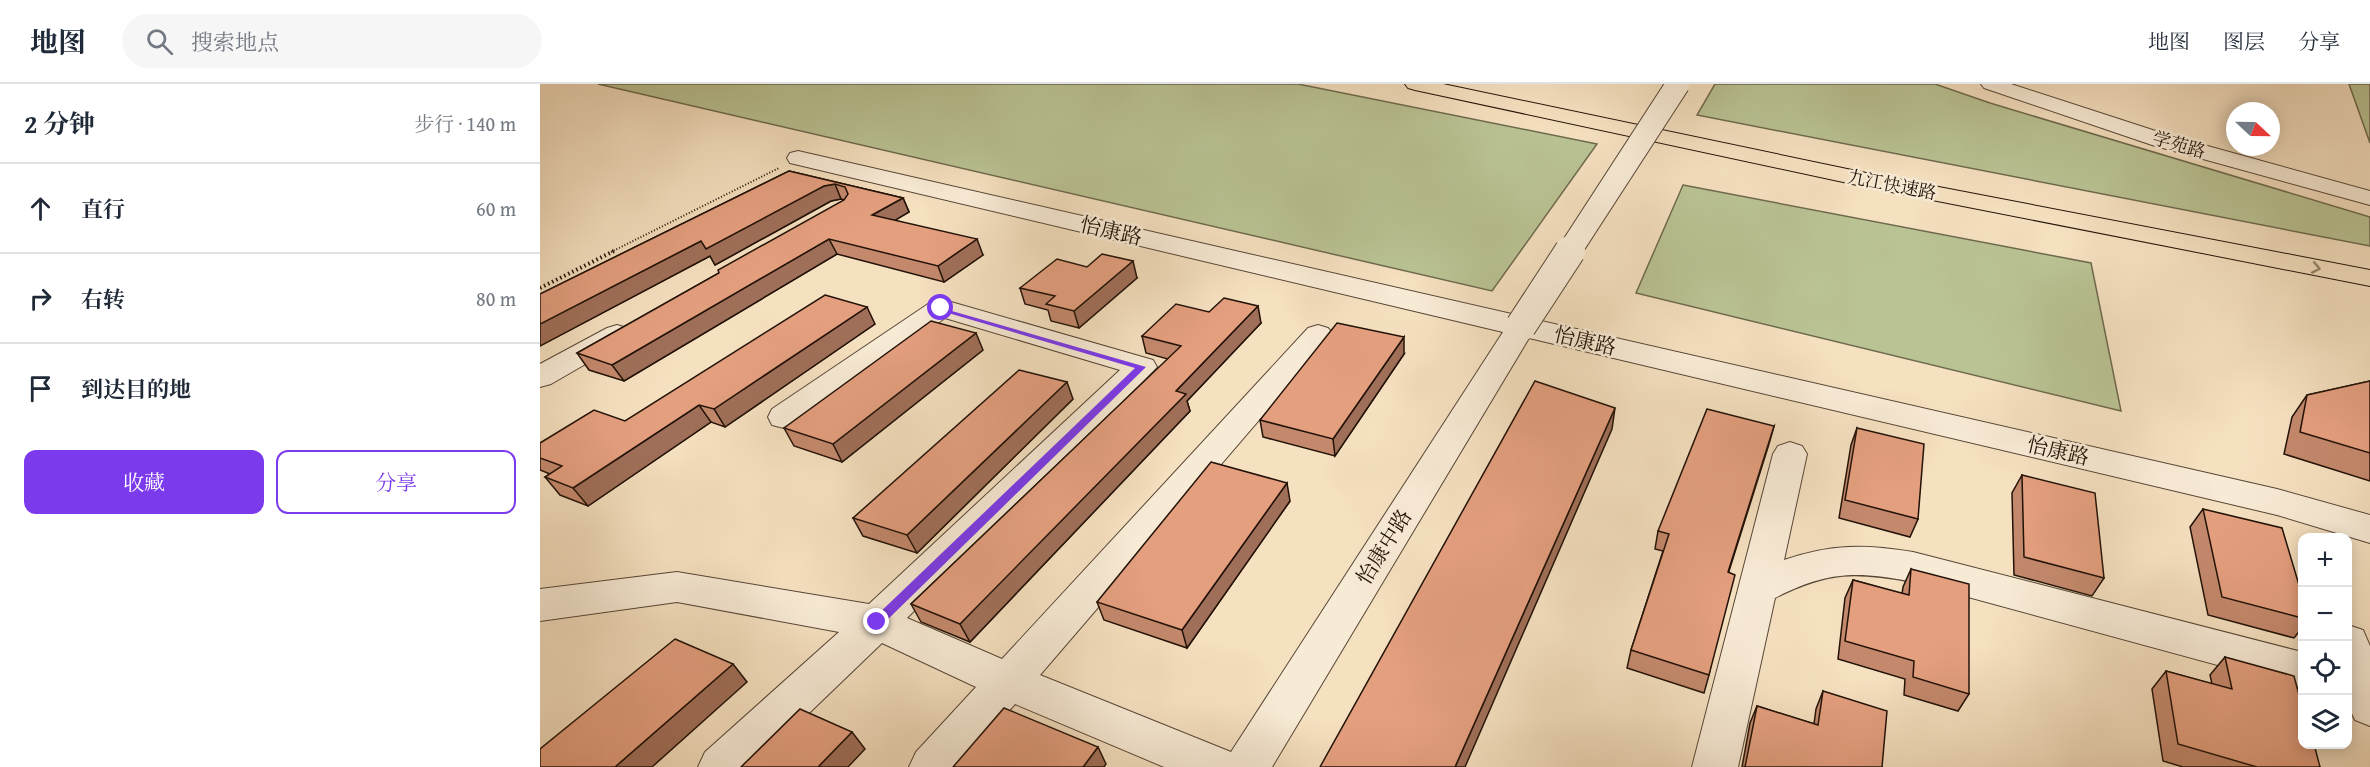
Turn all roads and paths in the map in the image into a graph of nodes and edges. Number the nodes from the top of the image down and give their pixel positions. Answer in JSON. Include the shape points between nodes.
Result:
{"nodes":[{"id":1,"x":1415,"y":84,"type":"edge"},
{"id":2,"x":1473,"y":84,"type":"edge"},
{"id":3,"x":1678,"y":84,"type":"edge"},
{"id":4,"x":1991,"y":84,"type":"edge"},
{"id":5,"x":2031,"y":84,"type":"edge"},
{"id":6,"x":798,"y":158,"type":"joint"},
{"id":7,"x":2370,"y":184,"type":"edge"},
{"id":8,"x":2370,"y":198,"type":"edge"},
{"id":9,"x":2370,"y":261,"type":"edge"},
{"id":10,"x":2370,"y":278,"type":"edge"},
{"id":11,"x":540,"y":288,"type":"edge"},
{"id":12,"x":644,"y":319,"type":"edge"},
{"id":13,"x":1521,"y":326,"type":"junction"},
{"id":14,"x":1318,"y":334,"type":"dead end"},
{"id":15,"x":540,"y":376,"type":"edge"},
{"id":16,"x":784,"y":417,"type":"dead end"},
{"id":17,"x":1790,"y":454,"type":"dead end"},
{"id":18,"x":2307,"y":523,"type":"edge"},
{"id":19,"x":2370,"y":529,"type":"edge"},
{"id":20,"x":1758,"y":589,"type":"junction"},
{"id":21,"x":540,"y":605,"type":"edge"},
{"id":22,"x":877,"y":622,"type":"junction"},
{"id":23,"x":2352,"y":659,"type":"edge"},
{"id":24,"x":2298,"y":669,"type":"edge"},
{"id":25,"x":1009,"y":682,"type":"junction"},
{"id":26,"x":2360,"y":692,"type":"edge"},
{"id":27,"x":721,"y":767,"type":"edge"},
{"id":28,"x":932,"y":767,"type":"edge"},
{"id":29,"x":1216,"y":767,"type":"edge"},
{"id":30,"x":1247,"y":767,"type":"edge"},
{"id":31,"x":1715,"y":767,"type":"edge"}],
"edges":[{"from":1,"to":10,"type":"highway","name":"九江快速路","one_way":true,"via":[[1871,181]]},
{"from":2,"to":9,"type":"highway","name":"九江快速路","via":[[1861,164]]},
{"from":3,"to":13,"type":"street","name":"怡康中路","bridge":true},
{"from":4,"to":8,"type":"street","name":"学苑路","via":[[2160,140]]},
{"from":5,"to":7,"type":"street","via":[[2178,133]]},
{"from":6,"to":11,"type":"path"},
{"from":6,"to":13,"type":"street","name":"怡康路"},
{"from":12,"to":15,"type":"street"},
{"from":13,"to":18,"type":"street","name":"怡康路"},
{"from":13,"to":30,"type":"street","name":"怡康中路"},
{"from":14,"to":25,"type":"street"},
{"from":16,"to":22,"type":"street","via":[[941,308],[1142,367]]},
{"from":17,"to":20,"type":"street"},
{"from":18,"to":19,"type":"street","name":"怡康路"},
{"from":20,"to":24,"type":"street","via":[[1792,571],[1831,560],[1875,560]]},
{"from":20,"to":31,"type":"street"},
{"from":21,"to":22,"type":"street","via":[[677,587]]},
{"from":22,"to":25,"type":"street"},
{"from":22,"to":27,"type":"street"},
{"from":23,"to":26,"type":"street"},
{"from":25,"to":28,"type":"street"},
{"from":25,"to":29,"type":"street"}]}
